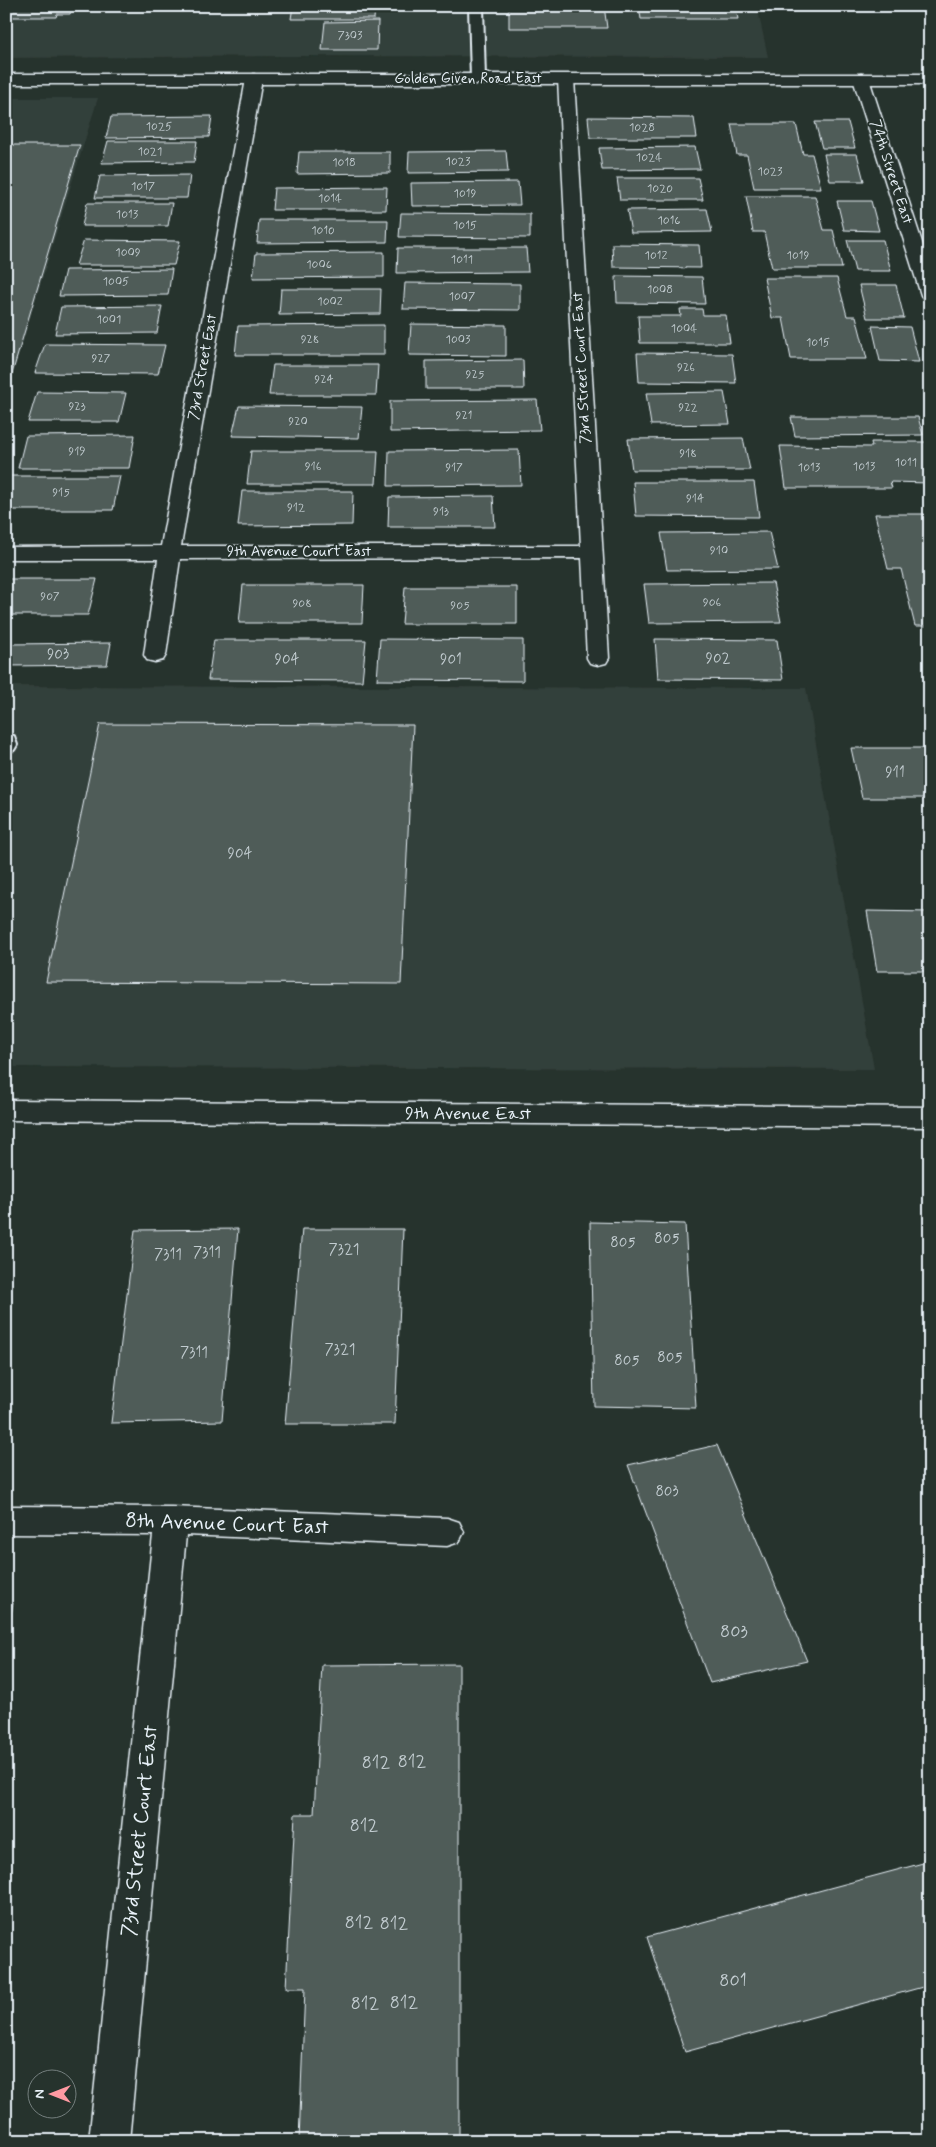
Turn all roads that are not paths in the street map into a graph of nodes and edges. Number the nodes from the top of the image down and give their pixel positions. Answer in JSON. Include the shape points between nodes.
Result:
{"nodes":[{"id":1,"x":476,"y":6,"type":"edge"},
{"id":2,"x":6,"y":79,"type":"edge"},
{"id":3,"x":254,"y":79,"type":"junction"},
{"id":4,"x":478,"y":79,"type":"junction"},
{"id":5,"x":566,"y":79,"type":"junction"},
{"id":6,"x":860,"y":79,"type":"junction"},
{"id":7,"x":930,"y":79,"type":"edge"},
{"id":8,"x":930,"y":295,"type":"edge"},
{"id":9,"x":170,"y":552,"type":"junction"},
{"id":10,"x":592,"y":552,"type":"junction"},
{"id":11,"x":6,"y":553,"type":"edge"},
{"id":12,"x":155,"y":655,"type":"dead end"},
{"id":13,"x":598,"y":658,"type":"dead end"},
{"id":14,"x":6,"y":741,"type":"edge"},
{"id":15,"x":6,"y":745,"type":"edge"},
{"id":16,"x":6,"y":1110,"type":"edge"},
{"id":17,"x":930,"y":1117,"type":"edge"},
{"id":18,"x":6,"y":1520,"type":"edge"},
{"id":19,"x":171,"y":1521,"type":"junction"},
{"id":20,"x":447,"y":1532,"type":"dead end"},
{"id":21,"x":109,"y":2141,"type":"edge"}],
"edges":[{"from":1,"to":4,"type":"lane"},
{"from":2,"to":3,"type":"street","name":"Golden Given Road East"},
{"from":3,"to":4,"type":"street","name":"Golden Given Road East"},
{"from":3,"to":9,"type":"street","name":"73rd Street East"},
{"from":4,"to":5,"type":"street","name":"Golden Given Road East"},
{"from":5,"to":6,"type":"street","name":"Golden Given Road East"},
{"from":5,"to":10,"type":"street","name":"73rd Street Court East"},
{"from":6,"to":7,"type":"street","name":"Golden Given Road East"},
{"from":6,"to":8,"type":"street","name":"74th Street East"},
{"from":9,"to":10,"type":"street","name":"9th Avenue Court East"},
{"from":9,"to":11,"type":"street","name":"9th Avenue Court East"},
{"from":9,"to":12,"type":"street","name":"73rd Street East"},
{"from":10,"to":13,"type":"street","name":"73rd Street Court East"},
{"from":14,"to":15,"type":"lane"},
{"from":16,"to":17,"type":"street","name":"9th Avenue East"},
{"from":18,"to":19,"type":"street","name":"8th Avenue Court East"},
{"from":19,"to":20,"type":"street","name":"8th Avenue Court East"},
{"from":19,"to":21,"type":"street","name":"73rd Street Court East"}]}
